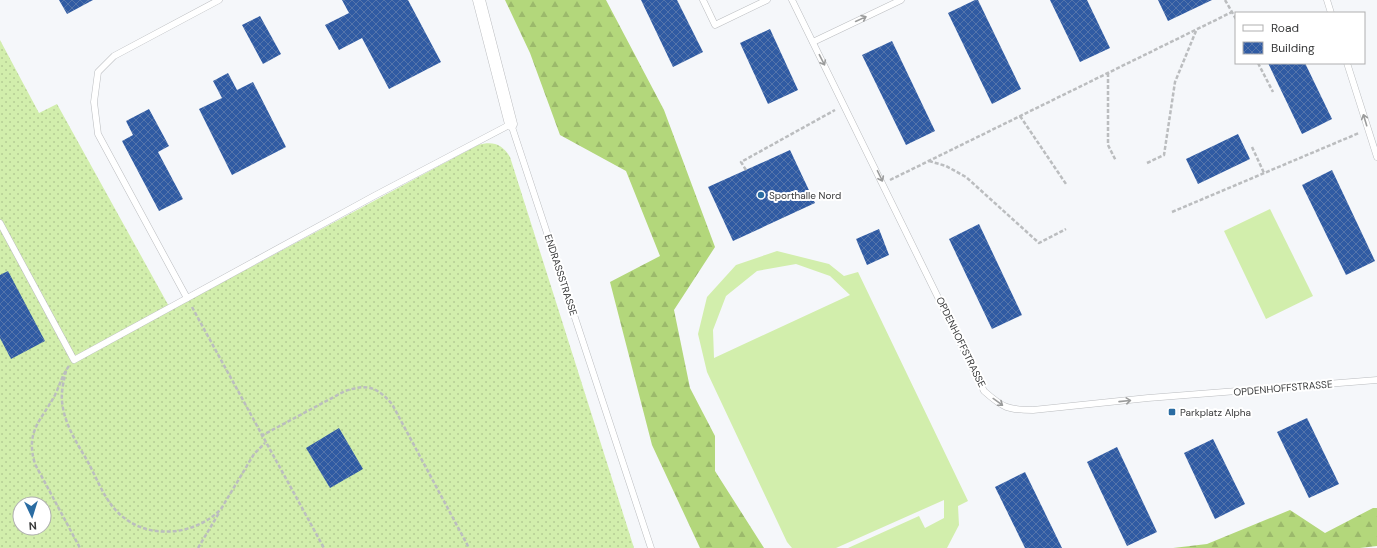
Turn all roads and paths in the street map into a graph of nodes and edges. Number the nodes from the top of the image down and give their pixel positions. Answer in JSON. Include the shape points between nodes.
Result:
{"nodes":[{"id":1,"x":219,"y":0,"type":"edge"},
{"id":2,"x":479,"y":0,"type":"edge"},
{"id":3,"x":703,"y":0,"type":"edge"},
{"id":4,"x":767,"y":0,"type":"edge"},
{"id":5,"x":792,"y":0,"type":"edge"},
{"id":6,"x":902,"y":0,"type":"edge"},
{"id":7,"x":1225,"y":0,"type":"edge"},
{"id":8,"x":1326,"y":0,"type":"edge"},
{"id":9,"x":1232,"y":12,"type":"junction"},
{"id":10,"x":1331,"y":12,"type":"edge"},
{"id":11,"x":1235,"y":17,"type":"edge"},
{"id":12,"x":1196,"y":30,"type":"junction"},
{"id":13,"x":813,"y":42,"type":"junction"},
{"id":14,"x":1259,"y":64,"type":"edge"},
{"id":15,"x":1347,"y":64,"type":"edge"},
{"id":16,"x":1108,"y":73,"type":"junction"},
{"id":17,"x":1273,"y":92,"type":"dead end"},
{"id":18,"x":844,"y":105,"type":"junction"},
{"id":19,"x":1020,"y":116,"type":"junction"},
{"id":20,"x":512,"y":124,"type":"junction"},
{"id":21,"x":1368,"y":129,"type":"junction"},
{"id":22,"x":1252,"y":147,"type":"dead end"},
{"id":23,"x":1377,"y":157,"type":"edge"},
{"id":24,"x":1116,"y":160,"type":"dead end"},
{"id":25,"x":928,"y":161,"type":"junction"},
{"id":26,"x":1147,"y":163,"type":"dead end"},
{"id":27,"x":746,"y":170,"type":"dead end"},
{"id":28,"x":1264,"y":173,"type":"junction"},
{"id":29,"x":883,"y":183,"type":"junction"},
{"id":30,"x":1066,"y":184,"type":"dead end"},
{"id":31,"x":1172,"y":212,"type":"dead end"},
{"id":32,"x":0,"y":222,"type":"edge"},
{"id":33,"x":1066,"y":229,"type":"dead end"},
{"id":34,"x":187,"y":298,"type":"junction"},
{"id":35,"x":74,"y":360,"type":"junction"},
{"id":36,"x":66,"y":370,"type":"junction"},
{"id":37,"x":1377,"y":380,"type":"edge"},
{"id":38,"x":261,"y":436,"type":"junction"},
{"id":39,"x":266,"y":444,"type":"junction"},
{"id":40,"x":221,"y":509,"type":"junction"},
{"id":41,"x":80,"y":548,"type":"edge"},
{"id":42,"x":198,"y":548,"type":"edge"},
{"id":43,"x":324,"y":548,"type":"edge"},
{"id":44,"x":469,"y":548,"type":"edge"},
{"id":45,"x":651,"y":548,"type":"edge"}],
"edges":[{"from":1,"to":34,"type":"lane","via":[[114,56],[98,72],[94,102],[98,134]]},
{"from":2,"to":20,"type":"street","name":"ENDRASSSTRASSE"},
{"from":3,"to":4,"type":"lane","via":[[715,25]]},
{"from":5,"to":13,"type":"lane","name":"OPDENHOFFSTRASSE"},
{"from":13,"to":6,"type":"lane","one_way":true},
{"from":7,"to":9,"type":"path"},
{"from":8,"to":10,"type":"lane"},
{"from":9,"to":11,"type":"path"},
{"from":9,"to":12,"type":"path"},
{"from":12,"to":16,"type":"path"},
{"from":12,"to":26,"type":"path","via":[[1175,82],[1164,155]]},
{"from":13,"to":18,"type":"lane","name":"OPDENHOFFSTRASSE","one_way":true},
{"from":14,"to":17,"type":"path"},
{"from":21,"to":15,"type":"lane","one_way":true},
{"from":16,"to":19,"type":"path"},
{"from":16,"to":24,"type":"path","via":[[1108,145]]},
{"from":18,"to":27,"type":"path","via":[[741,162]]},
{"from":18,"to":29,"type":"lane","name":"OPDENHOFFSTRASSE","one_way":true},
{"from":19,"to":25,"type":"path"},
{"from":19,"to":30,"type":"path"},
{"from":20,"to":34,"type":"lane"},
{"from":20,"to":45,"type":"lane","name":"ENDRASSSTRASSE"},
{"from":21,"to":23,"type":"lane"},
{"from":21,"to":28,"type":"path"},
{"from":22,"to":28,"type":"path"},
{"from":25,"to":29,"type":"path"},
{"from":25,"to":33,"type":"path","via":[[946,166],[966,178],[1039,243]]},
{"from":28,"to":31,"type":"path"},
{"from":29,"to":37,"type":"lane","name":"OPDENHOFFSTRASSE","one_way":true,"via":[[984,391],[999,404],[1014,410]]},
{"from":32,"to":35,"type":"lane"},
{"from":34,"to":35,"type":"lane"},
{"from":34,"to":38,"type":"path"},
{"from":35,"to":36,"type":"path"},
{"from":36,"to":40,"type":"path","via":[[62,400],[69,429],[113,507],[127,521],[147,529],[180,531],[203,524]]},
{"from":36,"to":41,"type":"path","via":[[56,394],[35,427],[31,438],[31,451],[35,464]]},
{"from":38,"to":39,"type":"path"},
{"from":38,"to":44,"type":"path","via":[[345,391],[359,387],[378,390],[392,404]]},
{"from":39,"to":40,"type":"path","via":[[254,454]]},
{"from":39,"to":43,"type":"path"},
{"from":40,"to":42,"type":"path"}]}
